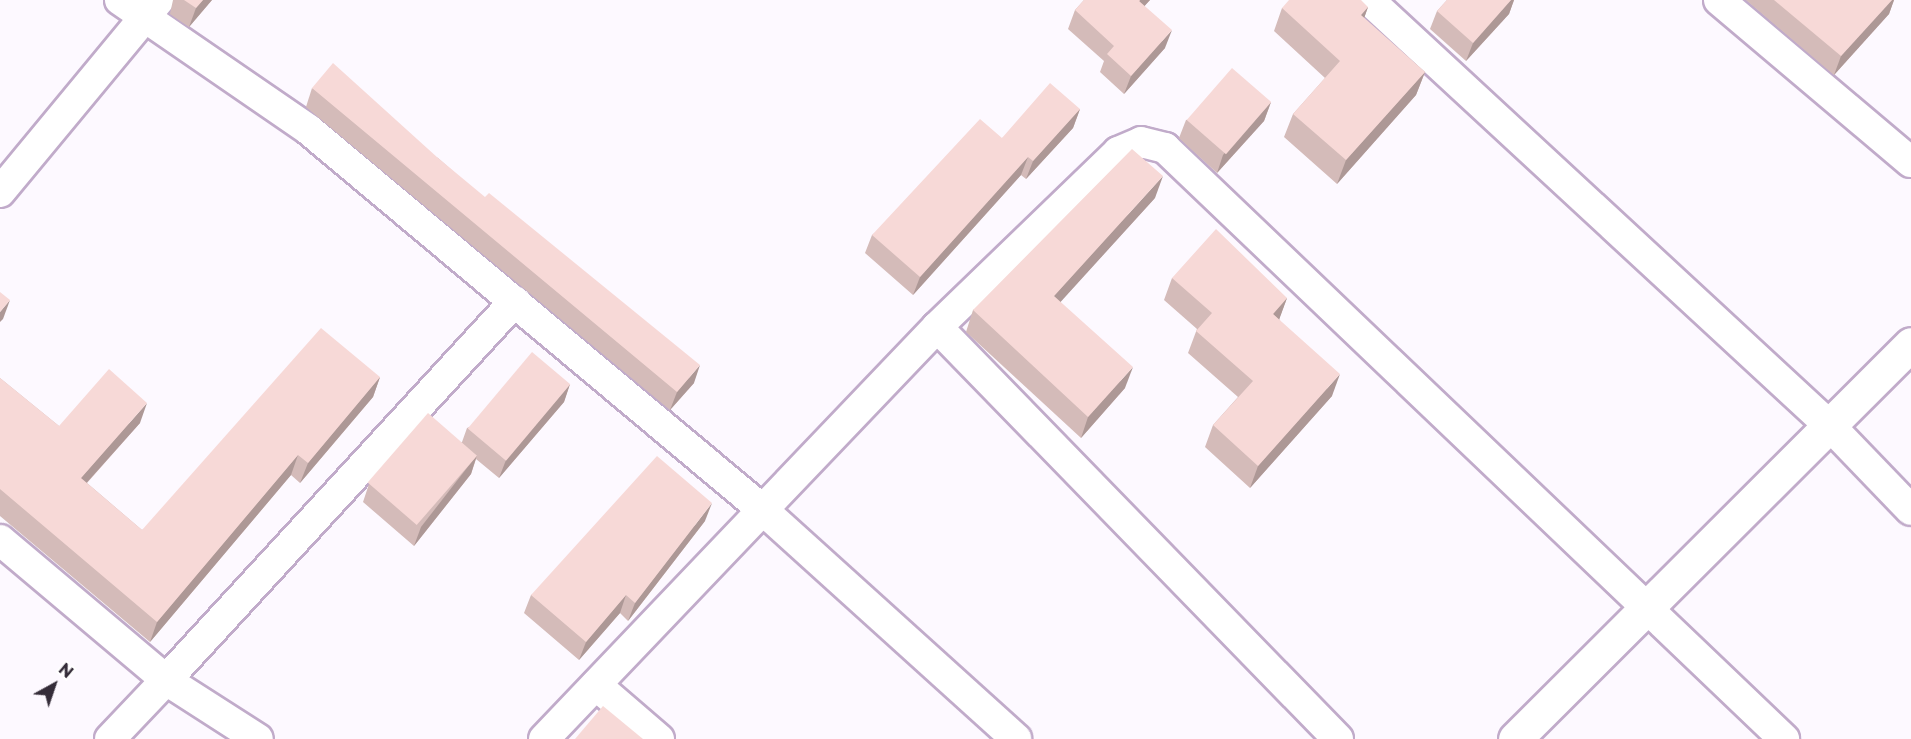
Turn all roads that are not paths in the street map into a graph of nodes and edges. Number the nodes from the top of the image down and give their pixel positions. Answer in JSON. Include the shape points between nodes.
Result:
{"nodes":[{"id":1,"x":120,"y":0,"type":"edge"},
{"id":2,"x":1369,"y":0,"type":"edge"},
{"id":3,"x":1719,"y":0,"type":"edge"},
{"id":4,"x":151,"y":10,"type":"edge"},
{"id":5,"x":1911,"y":162,"type":"edge"},
{"id":6,"x":0,"y":192,"type":"edge"},
{"id":7,"x":515,"y":302,"type":"junction"},
{"id":8,"x":937,"y":327,"type":"junction"},
{"id":9,"x":1911,"y":344,"type":"edge"},
{"id":10,"x":1831,"y":427,"type":"junction"},
{"id":11,"x":1911,"y":510,"type":"edge"},
{"id":12,"x":764,"y":511,"type":"junction"},
{"id":13,"x":0,"y":540,"type":"edge"},
{"id":14,"x":1647,"y":608,"type":"junction"},
{"id":15,"x":166,"y":680,"type":"junction"},
{"id":16,"x":596,"y":685,"type":"junction"},
{"id":17,"x":110,"y":739,"type":"edge"},
{"id":18,"x":258,"y":739,"type":"edge"},
{"id":19,"x":544,"y":739,"type":"edge"},
{"id":20,"x":659,"y":739,"type":"edge"},
{"id":21,"x":1016,"y":739,"type":"edge"},
{"id":22,"x":1338,"y":739,"type":"edge"},
{"id":23,"x":1515,"y":739,"type":"edge"},
{"id":24,"x":1784,"y":739,"type":"edge"}],
"edges":[{"from":1,"to":4,"type":"street"},
{"from":2,"to":10,"type":"street"},
{"from":3,"to":5,"type":"street"},
{"from":4,"to":6,"type":"street"},
{"from":4,"to":7,"type":"street","via":[[309,130]]},
{"from":7,"to":12,"type":"street"},
{"from":7,"to":15,"type":"street"},
{"from":8,"to":12,"type":"street"},
{"from":8,"to":14,"type":"street","via":[[1118,152],[1141,142],[1165,148]]},
{"from":8,"to":22,"type":"street"},
{"from":9,"to":10,"type":"street"},
{"from":10,"to":11,"type":"street"},
{"from":10,"to":14,"type":"street"},
{"from":12,"to":16,"type":"street"},
{"from":12,"to":21,"type":"street"},
{"from":13,"to":15,"type":"street"},
{"from":14,"to":23,"type":"street"},
{"from":14,"to":24,"type":"street"},
{"from":15,"to":17,"type":"street"},
{"from":15,"to":18,"type":"street"},
{"from":16,"to":19,"type":"street"},
{"from":16,"to":20,"type":"street"}]}
